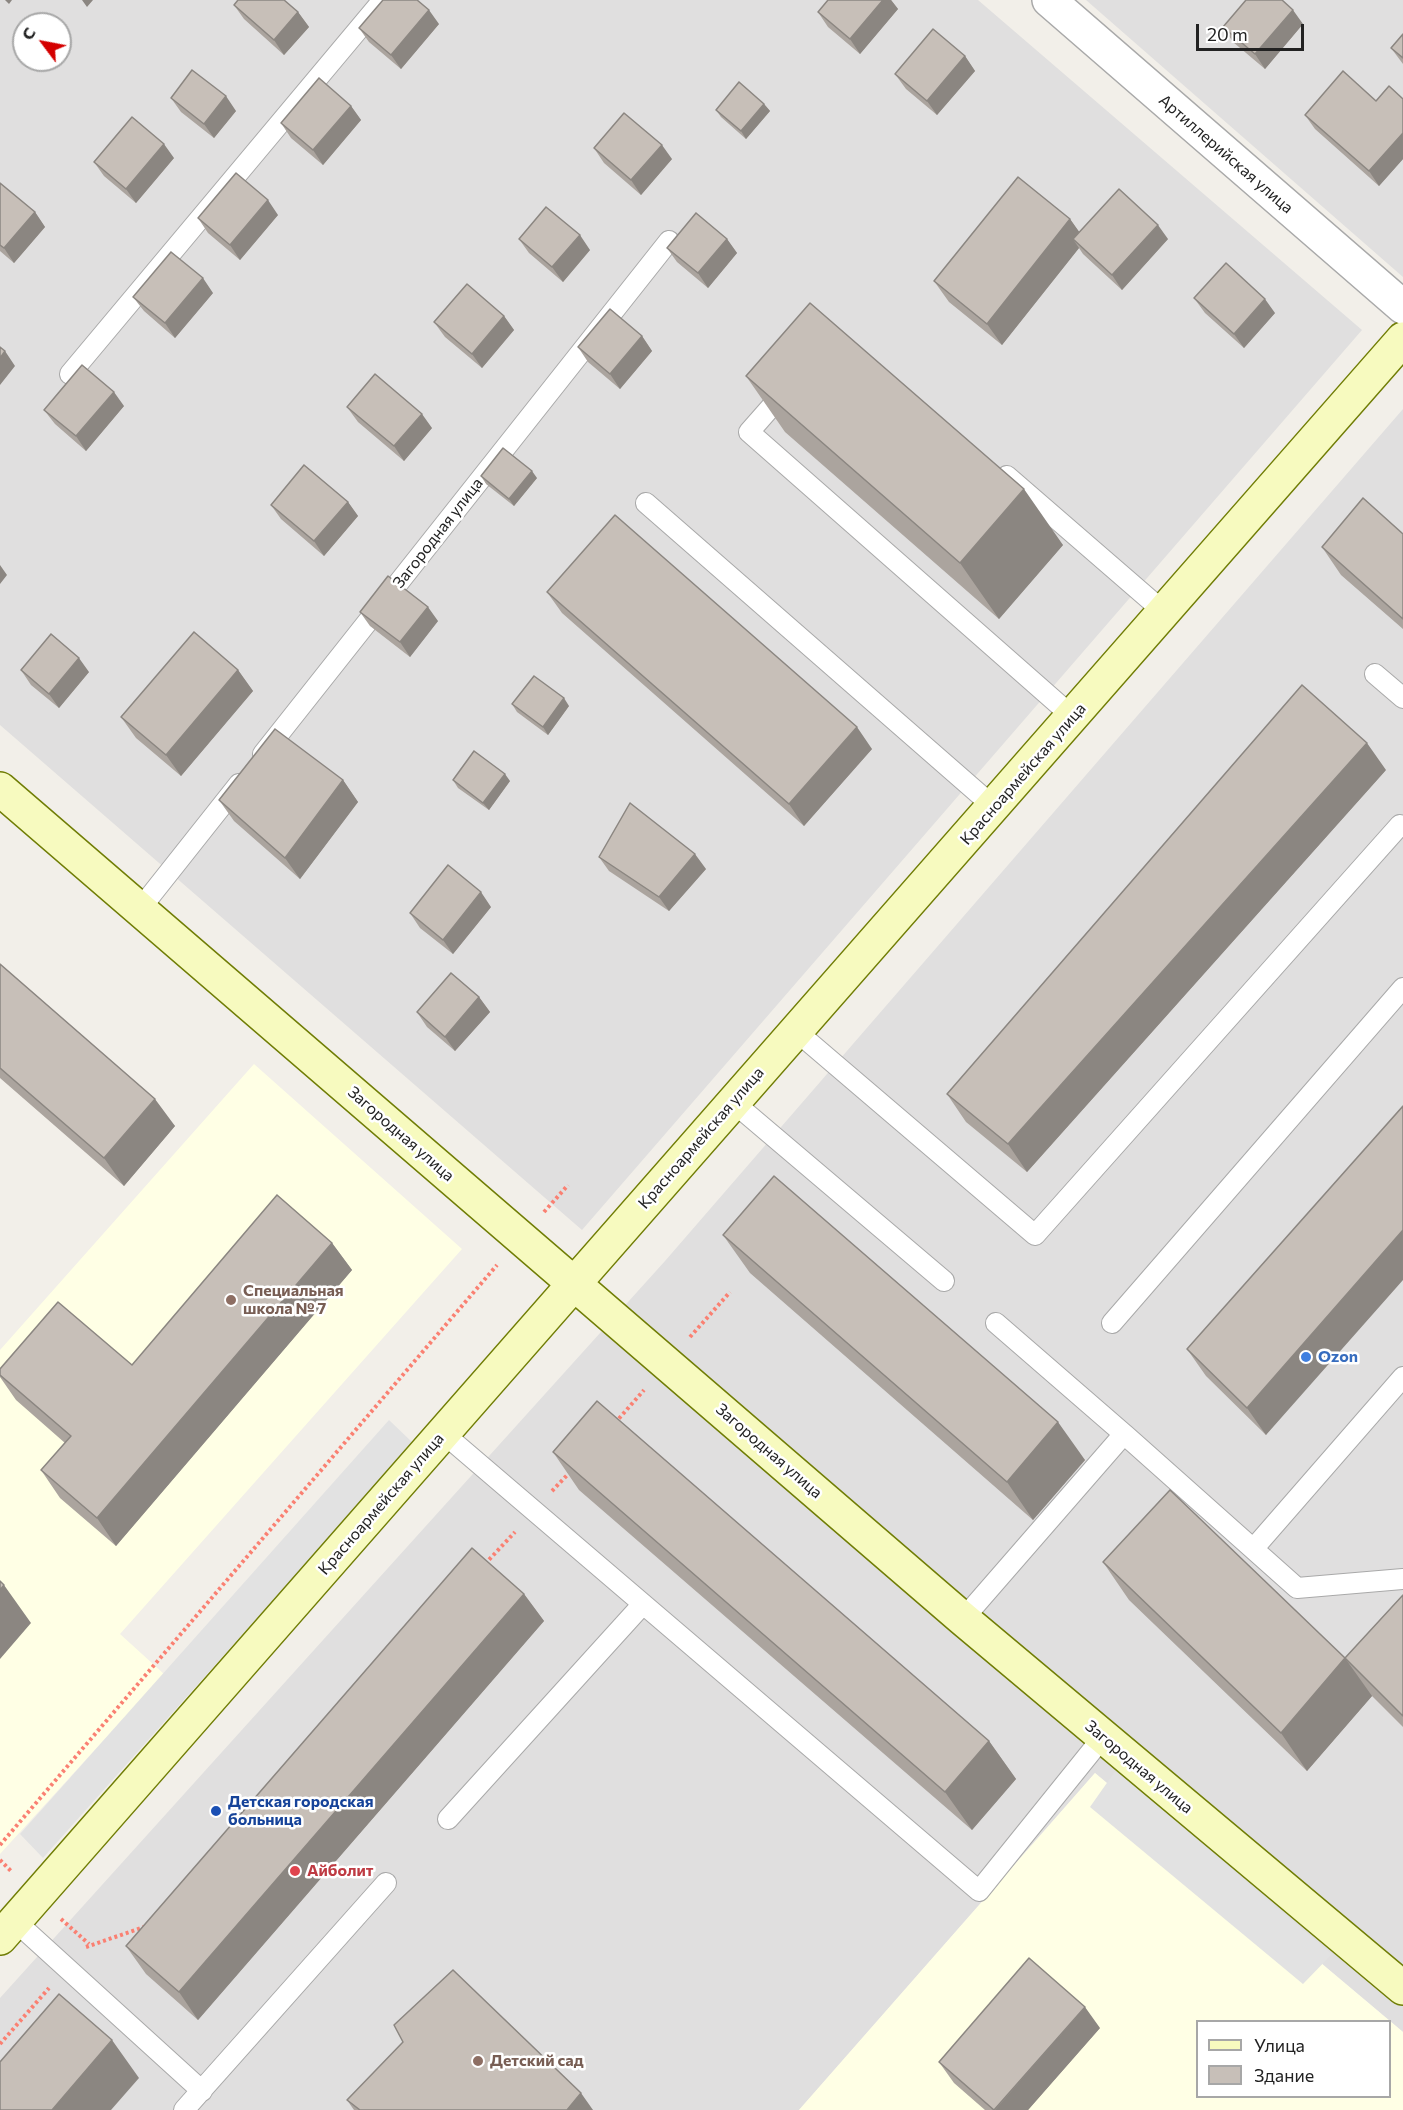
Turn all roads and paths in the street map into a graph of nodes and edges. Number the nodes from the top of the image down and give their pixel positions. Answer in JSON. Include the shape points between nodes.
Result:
{"nodes":[{"id":1,"x":383,"y":0,"type":"edge"},
{"id":2,"x":1048,"y":0,"type":"edge"},
{"id":3,"x":669,"y":241,"type":"edge"},
{"id":4,"x":1403,"y":307,"type":"edge"},
{"id":5,"x":1403,"y":339,"type":"edge"},
{"id":6,"x":801,"y":373,"type":"edge"},
{"id":7,"x":70,"y":374,"type":"dead end"},
{"id":8,"x":992,"y":464,"type":"edge"},
{"id":9,"x":646,"y":503,"type":"dead end"},
{"id":10,"x":1164,"y":612,"type":"junction"},
{"id":11,"x":1375,"y":674,"type":"dead end"},
{"id":12,"x":1403,"y":698,"type":"edge"},
{"id":13,"x":1072,"y":717,"type":"junction"},
{"id":14,"x":0,"y":789,"type":"edge"},
{"id":15,"x":994,"y":807,"type":"junction"},
{"id":16,"x":1401,"y":825,"type":"dead end"},
{"id":17,"x":140,"y":909,"type":"junction"},
{"id":18,"x":1403,"y":988,"type":"edge"},
{"id":19,"x":796,"y":1031,"type":"junction"},
{"id":20,"x":734,"y":1102,"type":"junction"},
{"id":21,"x":568,"y":1185,"type":"dead end"},
{"id":22,"x":521,"y":1237,"type":"junction"},
{"id":23,"x":944,"y":1281,"type":"dead end"},
{"id":24,"x":575,"y":1282,"type":"junction"},
{"id":25,"x":730,"y":1292,"type":"dead end"},
{"id":26,"x":996,"y":1323,"type":"dead end"},
{"id":27,"x":1112,"y":1323,"type":"dead end"},
{"id":28,"x":668,"y":1363,"type":"junction"},
{"id":29,"x":1403,"y":1377,"type":"edge"},
{"id":30,"x":610,"y":1429,"type":"edge"},
{"id":31,"x":443,"y":1433,"type":"junction"},
{"id":32,"x":1124,"y":1434,"type":"junction"},
{"id":33,"x":578,"y":1463,"type":"edge"},
{"id":34,"x":546,"y":1498,"type":"dead end"},
{"id":35,"x":522,"y":1524,"type":"dead end"},
{"id":36,"x":1254,"y":1548,"type":"junction"},
{"id":37,"x":482,"y":1568,"type":"edge"},
{"id":38,"x":1403,"y":1579,"type":"edge"},
{"id":39,"x":642,"y":1605,"type":"junction"},
{"id":40,"x":963,"y":1619,"type":"junction"},
{"id":41,"x":1103,"y":1737,"type":"junction"},
{"id":42,"x":447,"y":1819,"type":"dead end"},
{"id":43,"x":0,"y":1845,"type":"edge"},
{"id":44,"x":386,"y":1883,"type":"dead end"},
{"id":45,"x":153,"y":1924,"type":"edge"},
{"id":46,"x":7,"y":1929,"type":"edge"},
{"id":47,"x":66,"y":1968,"type":"junction"},
{"id":48,"x":1403,"y":1988,"type":"edge"},
{"id":49,"x":0,"y":2044,"type":"edge"},
{"id":50,"x":202,"y":2091,"type":"junction"},
{"id":51,"x":184,"y":2110,"type":"edge"}],
"edges":[{"from":1,"to":7,"type":"lane"},
{"from":2,"to":4,"type":"street","name":"Артиллерийская улица"},
{"from":3,"to":17,"type":"lane","name":"Загородная улица"},
{"from":5,"to":10,"type":"main road","name":"Красноармейская улица"},
{"from":6,"to":13,"type":"lane","via":[[749,432]]},
{"from":8,"to":10,"type":"lane"},
{"from":9,"to":15,"type":"lane"},
{"from":10,"to":13,"type":"main road","name":"Красноармейская улица"},
{"from":11,"to":12,"type":"lane"},
{"from":13,"to":15,"type":"main road","name":"Красноармейская улица"},
{"from":14,"to":17,"type":"main road","name":"Загородная улица"},
{"from":15,"to":19,"type":"main road","name":"Красноармейская улица"},
{"from":16,"to":19,"type":"lane","via":[[1035,1235]]},
{"from":17,"to":22,"type":"main road","name":"Загородная улица"},
{"from":18,"to":27,"type":"lane"},
{"from":19,"to":20,"type":"main road","name":"Красноармейская улица"},
{"from":20,"to":23,"type":"lane"},
{"from":20,"to":24,"type":"main road","name":"Красноармейская улица"},
{"from":21,"to":22,"type":"path"},
{"from":22,"to":24,"type":"main road","name":"Загородная улица"},
{"from":22,"to":43,"type":"path"},
{"from":24,"to":28,"type":"main road","name":"Загородная улица"},
{"from":24,"to":31,"type":"main road","name":"Красноармейская улица"},
{"from":25,"to":28,"type":"path"},
{"from":26,"to":32,"type":"lane"},
{"from":28,"to":30,"type":"path"},
{"from":28,"to":40,"type":"main road","name":"Загородная улица"},
{"from":29,"to":36,"type":"lane"},
{"from":31,"to":39,"type":"lane"},
{"from":31,"to":46,"type":"main road","name":"Красноармейская улица"},
{"from":32,"to":36,"type":"lane"},
{"from":32,"to":40,"type":"lane"},
{"from":33,"to":34,"type":"path"},
{"from":35,"to":37,"type":"path"},
{"from":36,"to":38,"type":"lane","via":[[1297,1588]]},
{"from":39,"to":41,"type":"lane","via":[[979,1891]]},
{"from":39,"to":42,"type":"lane"},
{"from":40,"to":41,"type":"main road","name":"Загородная улица"},
{"from":41,"to":48,"type":"main road","name":"Загородная улица"},
{"from":44,"to":50,"type":"lane"},
{"from":45,"to":47,"type":"path","via":[[89,1944]]},
{"from":46,"to":47,"type":"lane"},
{"from":47,"to":49,"type":"path"},
{"from":47,"to":50,"type":"lane"},
{"from":50,"to":51,"type":"lane"}]}
